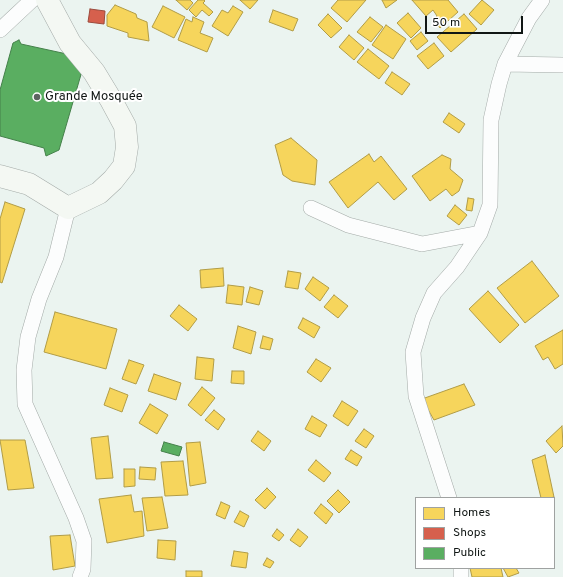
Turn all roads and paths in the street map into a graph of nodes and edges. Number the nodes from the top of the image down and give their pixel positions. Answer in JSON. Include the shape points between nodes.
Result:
{"nodes":[{"id":1,"x":32,"y":0,"type":"edge"},
{"id":2,"x":47,"y":0,"type":"edge"},
{"id":3,"x":542,"y":0,"type":"edge"},
{"id":4,"x":0,"y":30,"type":"edge"},
{"id":5,"x":505,"y":64,"type":"junction"},
{"id":6,"x":563,"y":65,"type":"edge"},
{"id":7,"x":0,"y":176,"type":"edge"},
{"id":8,"x":68,"y":208,"type":"junction"},
{"id":9,"x":311,"y":208,"type":"dead end"},
{"id":10,"x":480,"y":233,"type":"junction"},
{"id":11,"x":449,"y":497,"type":"edge"},
{"id":12,"x":80,"y":577,"type":"edge"}],
"edges":[{"from":1,"to":4,"type":"street"},
{"from":2,"to":8,"type":"street","via":[[70,43],[94,72],[111,100],[124,126],[127,147],[124,166],[113,180],[99,193]]},
{"from":3,"to":5,"type":"street","via":[[529,18]]},
{"from":5,"to":6,"type":"street"},
{"from":5,"to":10,"type":"street","via":[[491,120],[490,205]]},
{"from":7,"to":8,"type":"street","via":[[29,184]]},
{"from":8,"to":12,"type":"street","via":[[56,257],[39,299],[28,337],[24,370],[25,404],[44,443],[84,541],[83,569]]},
{"from":9,"to":10,"type":"street","via":[[348,225],[422,244]]},
{"from":10,"to":11,"type":"street","via":[[434,293],[413,352],[416,396]]}]}
